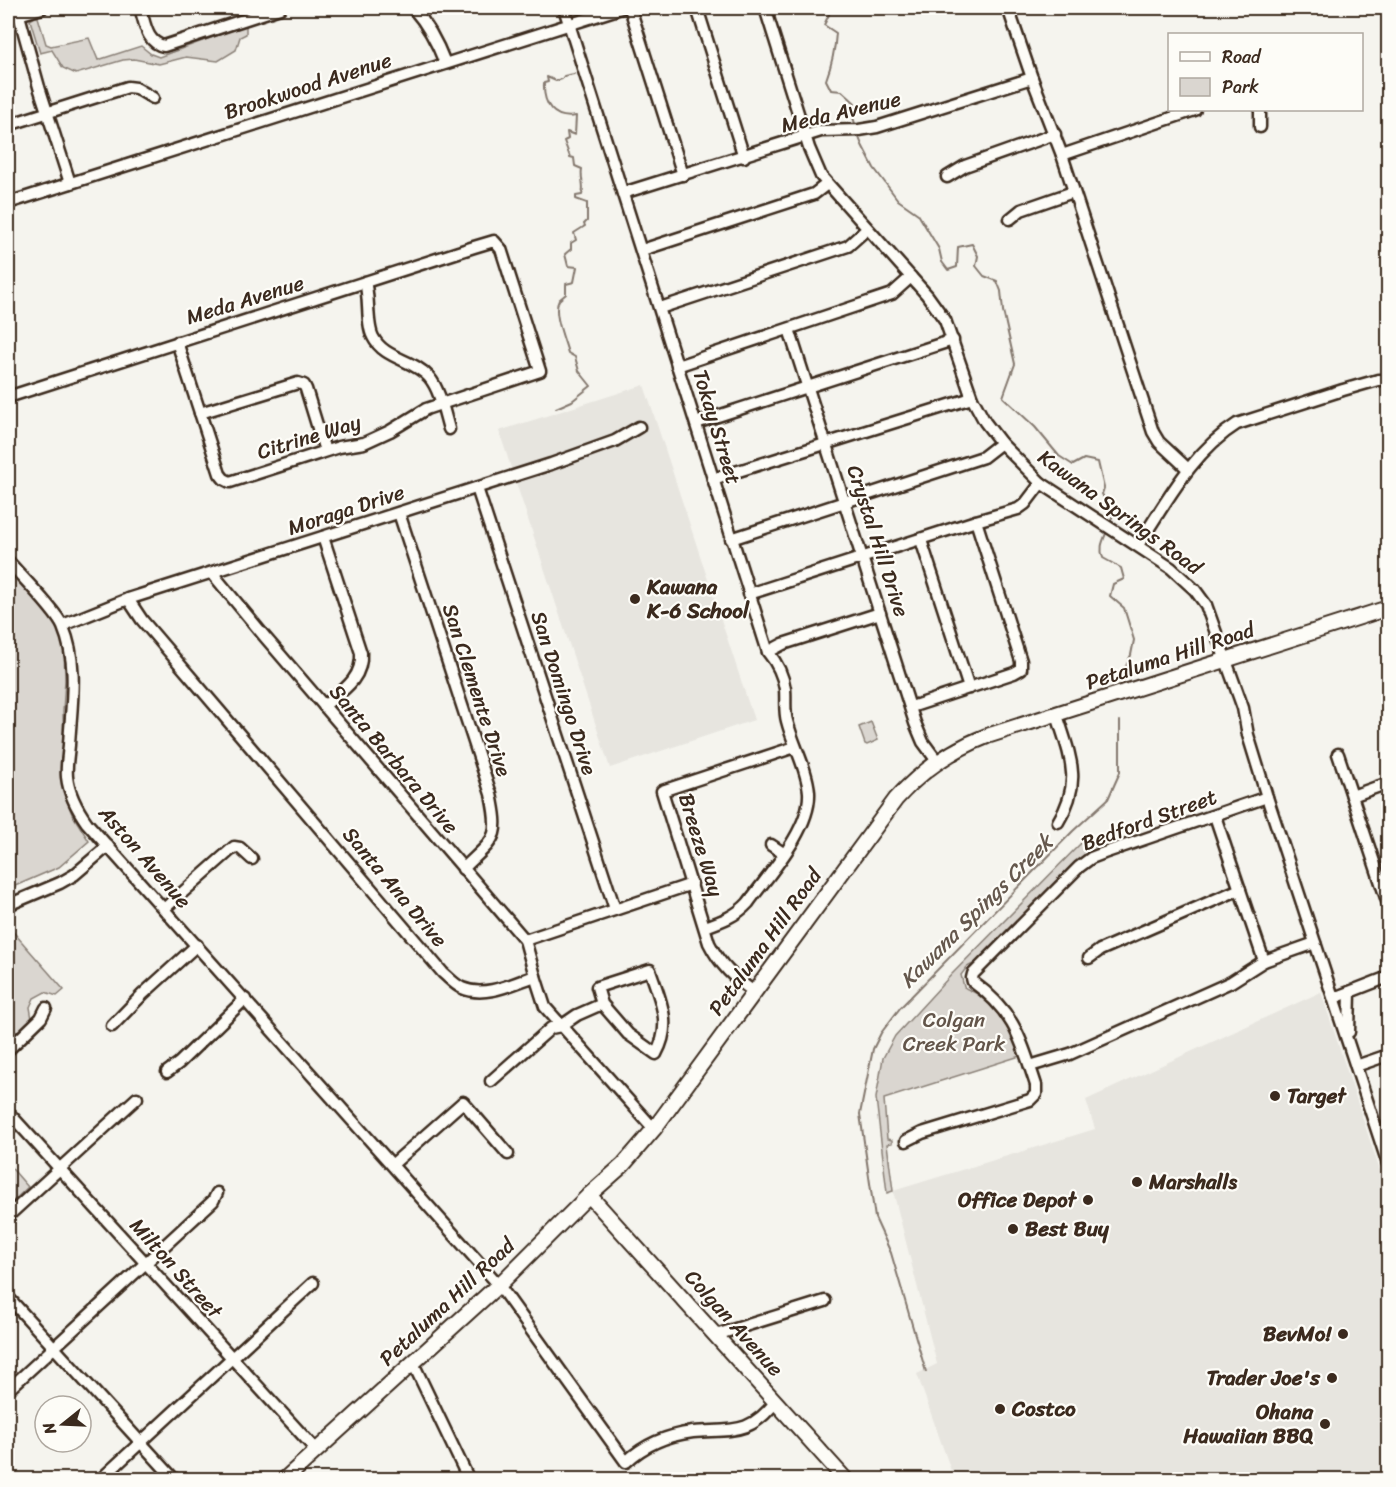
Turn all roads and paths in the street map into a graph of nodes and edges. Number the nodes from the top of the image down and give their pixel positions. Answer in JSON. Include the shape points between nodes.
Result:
{"nodes":[{"id":1,"x":42,"y":8,"type":"edge"},
{"id":2,"x":140,"y":8,"type":"edge"},
{"id":3,"x":280,"y":8,"type":"edge"},
{"id":4,"x":413,"y":8,"type":"edge"},
{"id":5,"x":564,"y":8,"type":"edge"},
{"id":6,"x":621,"y":8,"type":"edge"},
{"id":7,"x":630,"y":8,"type":"edge"},
{"id":8,"x":697,"y":8,"type":"edge"},
{"id":9,"x":765,"y":8,"type":"edge"},
{"id":10,"x":1008,"y":8,"type":"edge"},
{"id":11,"x":265,"y":10,"type":"edge"},
{"id":12,"x":14,"y":13,"type":"edge"},
{"id":13,"x":569,"y":23,"type":"junction"},
{"id":14,"x":445,"y":63,"type":"junction"},
{"id":15,"x":1032,"y":78,"type":"junction"},
{"id":16,"x":153,"y":98,"type":"dead end"},
{"id":17,"x":1192,"y":111,"type":"edge"},
{"id":18,"x":1260,"y":111,"type":"edge"},
{"id":19,"x":47,"y":112,"type":"junction"},
{"id":20,"x":8,"y":125,"type":"edge"},
{"id":21,"x":1260,"y":127,"type":"dead end"},
{"id":22,"x":1055,"y":134,"type":"junction"},
{"id":23,"x":806,"y":136,"type":"junction"},
{"id":24,"x":1062,"y":155,"type":"junction"},
{"id":25,"x":744,"y":157,"type":"junction"},
{"id":26,"x":682,"y":175,"type":"junction"},
{"id":27,"x":947,"y":177,"type":"dead end"},
{"id":28,"x":70,"y":183,"type":"junction"},
{"id":29,"x":827,"y":183,"type":"junction"},
{"id":30,"x":1073,"y":192,"type":"junction"},
{"id":31,"x":623,"y":193,"type":"junction"},
{"id":32,"x":8,"y":203,"type":"edge"},
{"id":33,"x":1010,"y":219,"type":"dead end"},
{"id":34,"x":867,"y":229,"type":"junction"},
{"id":35,"x":642,"y":250,"type":"junction"},
{"id":36,"x":910,"y":277,"type":"junction"},
{"id":37,"x":364,"y":282,"type":"junction"},
{"id":38,"x":660,"y":308,"type":"junction"},
{"id":39,"x":789,"y":329,"type":"junction"},
{"id":40,"x":953,"y":340,"type":"junction"},
{"id":41,"x":177,"y":342,"type":"junction"},
{"id":42,"x":677,"y":366,"type":"junction"},
{"id":43,"x":540,"y":371,"type":"joint"},
{"id":44,"x":1389,"y":380,"type":"edge"},
{"id":45,"x":808,"y":387,"type":"junction"},
{"id":46,"x":8,"y":397,"type":"edge"},
{"id":47,"x":972,"y":398,"type":"junction"},
{"id":48,"x":442,"y":404,"type":"junction"},
{"id":49,"x":200,"y":413,"type":"junction"},
{"id":50,"x":696,"y":423,"type":"junction"},
{"id":51,"x":639,"y":427,"type":"dead end"},
{"id":52,"x":449,"y":429,"type":"dead end"},
{"id":53,"x":1001,"y":442,"type":"junction"},
{"id":54,"x":826,"y":444,"type":"junction"},
{"id":55,"x":326,"y":452,"type":"junction"},
{"id":56,"x":1188,"y":469,"type":"junction"},
{"id":57,"x":713,"y":480,"type":"junction"},
{"id":58,"x":1041,"y":483,"type":"junction"},
{"id":59,"x":477,"y":488,"type":"junction"},
{"id":60,"x":845,"y":502,"type":"junction"},
{"id":61,"x":399,"y":513,"type":"junction"},
{"id":62,"x":976,"y":521,"type":"junction"},
{"id":63,"x":323,"y":537,"type":"junction"},
{"id":64,"x":731,"y":540,"type":"junction"},
{"id":65,"x":921,"y":540,"type":"junction"},
{"id":66,"x":1138,"y":545,"type":"junction"},
{"id":67,"x":863,"y":558,"type":"junction"},
{"id":68,"x":8,"y":561,"type":"edge"},
{"id":69,"x":212,"y":573,"type":"junction"},
{"id":70,"x":749,"y":594,"type":"junction"},
{"id":71,"x":128,"y":599,"type":"junction"},
{"id":72,"x":1389,"y":608,"type":"edge"},
{"id":73,"x":880,"y":613,"type":"junction"},
{"id":74,"x":63,"y":625,"type":"junction"},
{"id":75,"x":768,"y":652,"type":"junction"},
{"id":76,"x":1226,"y":659,"type":"junction"},
{"id":77,"x":969,"y":688,"type":"junction"},
{"id":78,"x":324,"y":706,"type":"junction"},
{"id":79,"x":911,"y":707,"type":"junction"},
{"id":80,"x":1057,"y":715,"type":"junction"},
{"id":81,"x":795,"y":747,"type":"junction"},
{"id":82,"x":1338,"y":754,"type":"dead end"},
{"id":83,"x":937,"y":761,"type":"junction"},
{"id":84,"x":1389,"y":783,"type":"edge"},
{"id":85,"x":1352,"y":795,"type":"junction"},
{"id":86,"x":1267,"y":797,"type":"junction"},
{"id":87,"x":1215,"y":816,"type":"junction"},
{"id":88,"x":1058,"y":822,"type":"dead end"},
{"id":89,"x":771,"y":845,"type":"dead end"},
{"id":90,"x":108,"y":846,"type":"junction"},
{"id":91,"x":783,"y":854,"type":"junction"},
{"id":92,"x":252,"y":859,"type":"dead end"},
{"id":93,"x":463,"y":869,"type":"junction"},
{"id":94,"x":692,"y":884,"type":"junction"},
{"id":95,"x":1240,"y":889,"type":"junction"},
{"id":96,"x":1389,"y":904,"type":"edge"},
{"id":97,"x":8,"y":905,"type":"edge"},
{"id":98,"x":165,"y":908,"type":"junction"},
{"id":99,"x":615,"y":909,"type":"junction"},
{"id":100,"x":705,"y":927,"type":"junction"},
{"id":101,"x":525,"y":940,"type":"junction"},
{"id":102,"x":1315,"y":943,"type":"junction"},
{"id":103,"x":197,"y":945,"type":"junction"},
{"id":104,"x":1089,"y":958,"type":"dead end"},
{"id":105,"x":1264,"y":961,"type":"junction"},
{"id":106,"x":535,"y":976,"type":"junction"},
{"id":107,"x":1389,"y":977,"type":"edge"},
{"id":108,"x":754,"y":992,"type":"junction"},
{"id":109,"x":1350,"y":992,"type":"junction"},
{"id":110,"x":1334,"y":998,"type":"junction"},
{"id":111,"x":245,"y":999,"type":"junction"},
{"id":112,"x":602,"y":1004,"type":"junction"},
{"id":113,"x":46,"y":1008,"type":"dead end"},
{"id":114,"x":112,"y":1026,"type":"dead end"},
{"id":115,"x":561,"y":1026,"type":"junction"},
{"id":116,"x":1349,"y":1044,"type":"junction"},
{"id":117,"x":8,"y":1050,"type":"edge"},
{"id":118,"x":1389,"y":1055,"type":"edge"},
{"id":119,"x":1030,"y":1066,"type":"junction"},
{"id":120,"x":1356,"y":1066,"type":"junction"},
{"id":121,"x":167,"y":1072,"type":"dead end"},
{"id":122,"x":490,"y":1081,"type":"dead end"},
{"id":123,"x":137,"y":1098,"type":"dead end"},
{"id":124,"x":8,"y":1112,"type":"edge"},
{"id":125,"x":654,"y":1129,"type":"junction"},
{"id":126,"x":906,"y":1141,"type":"dead end"},
{"id":127,"x":508,"y":1154,"type":"dead end"},
{"id":128,"x":393,"y":1164,"type":"junction"},
{"id":129,"x":1389,"y":1164,"type":"edge"},
{"id":130,"x":60,"y":1169,"type":"junction"},
{"id":131,"x":217,"y":1192,"type":"dead end"},
{"id":132,"x":589,"y":1195,"type":"junction"},
{"id":133,"x":8,"y":1216,"type":"edge"},
{"id":134,"x":146,"y":1264,"type":"junction"},
{"id":135,"x":313,"y":1283,"type":"dead end"},
{"id":136,"x":498,"y":1284,"type":"junction"},
{"id":137,"x":8,"y":1297,"type":"edge"},
{"id":138,"x":825,"y":1301,"type":"dead end"},
{"id":139,"x":716,"y":1335,"type":"junction"},
{"id":140,"x":54,"y":1348,"type":"junction"},
{"id":141,"x":233,"y":1359,"type":"junction"},
{"id":142,"x":413,"y":1363,"type":"junction"},
{"id":143,"x":8,"y":1390,"type":"edge"},
{"id":144,"x":776,"y":1401,"type":"junction"},
{"id":145,"x":140,"y":1442,"type":"junction"},
{"id":146,"x":316,"y":1450,"type":"junction"},
{"id":147,"x":100,"y":1479,"type":"edge"},
{"id":148,"x":174,"y":1479,"type":"edge"},
{"id":149,"x":284,"y":1479,"type":"edge"},
{"id":150,"x":469,"y":1479,"type":"edge"},
{"id":151,"x":846,"y":1479,"type":"edge"}],
"edges":[{"from":1,"to":12,"type":"street"},
{"from":2,"to":11,"type":"street","via":[[150,39],[164,46]]},
{"from":3,"to":11,"type":"street"},
{"from":4,"to":14,"type":"street","via":[[437,41]]},
{"from":5,"to":13,"type":"street","name":"Tokay Street"},
{"from":6,"to":13,"type":"street","name":"Brookwood Avenue"},
{"from":7,"to":26,"type":"street"},
{"from":8,"to":25,"type":"street"},
{"from":9,"to":23,"type":"street","name":"Kawana Springs Road"},
{"from":10,"to":15,"type":"street"},
{"from":12,"to":19,"type":"street"},
{"from":13,"to":14,"type":"street","name":"Brookwood Avenue"},
{"from":13,"to":31,"type":"street","name":"Tokay Street"},
{"from":14,"to":28,"type":"street","name":"Brookwood Avenue"},
{"from":15,"to":22,"type":"street"},
{"from":15,"to":23,"type":"street","name":"Meda Avenue","via":[[869,129],[821,131]]},
{"from":16,"to":19,"type":"street","via":[[128,87]]},
{"from":17,"to":24,"type":"street"},
{"from":18,"to":21,"type":"street"},
{"from":19,"to":20,"type":"street"},
{"from":19,"to":28,"type":"street"},
{"from":22,"to":24,"type":"street"},
{"from":22,"to":27,"type":"street","via":[[965,166]]},
{"from":23,"to":25,"type":"street","name":"Meda Avenue"},
{"from":23,"to":29,"type":"street","name":"Kawana Springs Road","via":[[815,164]]},
{"from":24,"to":30,"type":"street"},
{"from":25,"to":26,"type":"street","name":"Meda Avenue"},
{"from":26,"to":31,"type":"street","name":"Meda Avenue"},
{"from":28,"to":32,"type":"street","name":"Brookwood Avenue"},
{"from":29,"to":34,"type":"street","name":"Kawana Springs Road"},
{"from":29,"to":35,"type":"street","via":[[814,194]]},
{"from":30,"to":33,"type":"street","via":[[1021,210]]},
{"from":30,"to":56,"type":"street","via":[[1153,432]]},
{"from":31,"to":35,"type":"street","name":"Tokay Street"},
{"from":34,"to":36,"type":"street","name":"Kawana Springs Road"},
{"from":34,"to":38,"type":"street","via":[[848,246]]},
{"from":35,"to":38,"type":"street","name":"Tokay Street"},
{"from":36,"to":39,"type":"street","via":[[892,294]]},
{"from":36,"to":40,"type":"street","name":"Kawana Springs Road","via":[[945,320]]},
{"from":37,"to":41,"type":"street","name":"Meda Avenue"},
{"from":37,"to":43,"type":"street","name":"Meda Avenue","via":[[494,241],[501,249]]},
{"from":37,"to":48,"type":"street","via":[[373,337],[390,355],[414,364],[430,378]]},
{"from":38,"to":42,"type":"street","name":"Tokay Street"},
{"from":39,"to":42,"type":"street"},
{"from":39,"to":45,"type":"street","name":"Crystal Hill Drive"},
{"from":40,"to":45,"type":"street"},
{"from":40,"to":47,"type":"street","name":"Kawana Springs Road"},
{"from":41,"to":46,"type":"street","name":"Meda Avenue"},
{"from":41,"to":49,"type":"street","name":"Citrine Way"},
{"from":42,"to":50,"type":"street","name":"Tokay Street"},
{"from":43,"to":48,"type":"street","name":"Citrine Way"},
{"from":44,"to":56,"type":"street","via":[[1343,390],[1236,424],[1215,439]]},
{"from":45,"to":50,"type":"street"},
{"from":45,"to":54,"type":"street","name":"Crystal Hill Drive"},
{"from":47,"to":53,"type":"street","name":"Kawana Springs Road"},
{"from":47,"to":54,"type":"street"},
{"from":48,"to":52,"type":"street"},
{"from":48,"to":55,"type":"street","name":"Citrine Way","via":[[364,443]]},
{"from":49,"to":55,"type":"street","name":"Citrine Way","via":[[220,474],[230,482]]},
{"from":49,"to":55,"type":"street","via":[[298,383],[306,389]]},
{"from":50,"to":57,"type":"street","name":"Tokay Street"},
{"from":51,"to":59,"type":"street","name":"Moraga Drive","via":[[603,446]]},
{"from":53,"to":58,"type":"street","name":"Kawana Springs Road"},
{"from":53,"to":60,"type":"street","via":[[983,457]]},
{"from":54,"to":57,"type":"street"},
{"from":54,"to":60,"type":"street","name":"Crystal Hill Drive"},
{"from":56,"to":66,"type":"street"},
{"from":57,"to":64,"type":"street","name":"Tokay Street"},
{"from":58,"to":62,"type":"street","via":[[1018,509]]},
{"from":58,"to":66,"type":"street","name":"Kawana Springs Road"},
{"from":59,"to":61,"type":"street","name":"Moraga Drive"},
{"from":59,"to":99,"type":"street","name":"San Domingo Drive"},
{"from":60,"to":64,"type":"street"},
{"from":60,"to":67,"type":"street","name":"Crystal Hill Drive"},
{"from":61,"to":63,"type":"street","name":"Moraga Drive"},
{"from":61,"to":93,"type":"street","name":"San Clemente Drive","via":[[495,812],[496,829],[491,843]]},
{"from":62,"to":65,"type":"street"},
{"from":62,"to":77,"type":"street","via":[[1022,665],[1014,674]]},
{"from":63,"to":69,"type":"street","name":"Moraga Drive"},
{"from":63,"to":78,"type":"street","via":[[362,653],[359,672],[352,682]]},
{"from":64,"to":70,"type":"street","name":"Tokay Street"},
{"from":65,"to":67,"type":"street"},
{"from":65,"to":77,"type":"street"},
{"from":66,"to":76,"type":"street","name":"Kawana Springs Road","via":[[1195,590],[1209,612]]},
{"from":67,"to":70,"type":"street"},
{"from":67,"to":73,"type":"street","name":"Crystal Hill Drive"},
{"from":68,"to":74,"type":"street","name":"Aston Avenue"},
{"from":69,"to":71,"type":"street","name":"Moraga Drive"},
{"from":69,"to":78,"type":"street","name":"Santa Barbara Drive"},
{"from":70,"to":75,"type":"street","name":"Tokay Street"},
{"from":71,"to":74,"type":"street","name":"Moraga Drive"},
{"from":71,"to":106,"type":"street","name":"Santa Ana Drive","via":[[150,630],[443,973],[459,987],[475,992]]},
{"from":72,"to":76,"type":"main road","name":"Petaluma Hill Road"},
{"from":73,"to":75,"type":"street"},
{"from":73,"to":79,"type":"street","name":"Crystal Hill Drive"},
{"from":74,"to":90,"type":"street","name":"Aston Avenue","via":[[72,661],[69,788],[78,810]]},
{"from":75,"to":81,"type":"street","name":"Tokay Street","via":[[782,678],[786,720]]},
{"from":76,"to":80,"type":"main road","name":"Petaluma Hill Road"},
{"from":76,"to":86,"type":"street","name":"Kawana Springs Road"},
{"from":77,"to":79,"type":"street"},
{"from":78,"to":93,"type":"street","name":"Santa Barbara Drive"},
{"from":79,"to":83,"type":"street","name":"Crystal Hill Drive","via":[[923,742]]},
{"from":80,"to":83,"type":"main road","name":"Petaluma Hill Road","via":[[987,736]]},
{"from":80,"to":88,"type":"street","via":[[1074,780],[1067,808]]},
{"from":81,"to":91,"type":"street","name":"Tokay Street","via":[[809,792],[808,809],[803,826]]},
{"from":81,"to":94,"type":"street","name":"Breeze Way","via":[[662,791]]},
{"from":82,"to":85,"type":"street"},
{"from":83,"to":108,"type":"main road","name":"Petaluma Hill Road","via":[[896,799]]},
{"from":84,"to":85,"type":"street"},
{"from":85,"to":96,"type":"street"},
{"from":86,"to":87,"type":"street","name":"Bedford Street"},
{"from":86,"to":102,"type":"street","name":"Kawana Springs Road"},
{"from":87,"to":95,"type":"street"},
{"from":87,"to":119,"type":"street","name":"Bedford Street","via":[[1091,858],[973,974],[973,982],[1011,1019]]},
{"from":89,"to":91,"type":"street"},
{"from":90,"to":97,"type":"street","via":[[74,875]]},
{"from":90,"to":98,"type":"street","name":"Aston Avenue"},
{"from":91,"to":100,"type":"street","name":"Tokay Street","via":[[740,912]]},
{"from":92,"to":98,"type":"street","via":[[234,847]]},
{"from":93,"to":101,"type":"street","name":"Santa Barbara Drive"},
{"from":94,"to":99,"type":"street"},
{"from":94,"to":100,"type":"street","name":"Breeze Way"},
{"from":95,"to":104,"type":"street"},
{"from":95,"to":105,"type":"street"},
{"from":98,"to":103,"type":"street","name":"Aston Avenue"},
{"from":99,"to":101,"type":"street"},
{"from":100,"to":108,"type":"street","name":"Breeze Way","via":[[716,957]]},
{"from":101,"to":106,"type":"street","name":"Santa Barbara Drive"},
{"from":102,"to":105,"type":"street"},
{"from":102,"to":110,"type":"street","name":"Kawana Springs Road"},
{"from":103,"to":111,"type":"street","name":"Aston Avenue"},
{"from":103,"to":114,"type":"street"},
{"from":105,"to":119,"type":"street","via":[[1220,987],[1070,1054]]},
{"from":106,"to":115,"type":"street","via":[[545,1007]]},
{"from":107,"to":109,"type":"street"},
{"from":108,"to":125,"type":"main road","name":"Petaluma Hill Road"},
{"from":109,"to":110,"type":"street"},
{"from":109,"to":116,"type":"street"},
{"from":110,"to":116,"type":"street","name":"Kawana Springs Road"},
{"from":111,"to":121,"type":"street"},
{"from":111,"to":128,"type":"street","name":"Aston Avenue"},
{"from":112,"to":112,"type":"street","via":[[628,1034],[656,1054],[665,1026],[650,970],[597,987]]},
{"from":112,"to":115,"type":"street"},
{"from":113,"to":117,"type":"street","via":[[41,1018]]},
{"from":115,"to":122,"type":"street","via":[[551,1028]]},
{"from":115,"to":125,"type":"street"},
{"from":116,"to":120,"type":"street","name":"Kawana Springs Road"},
{"from":118,"to":120,"type":"street"},
{"from":119,"to":126,"type":"street","name":"Bedford Street","via":[[1036,1085],[1036,1094],[1030,1100]]},
{"from":120,"to":129,"type":"street","name":"Kawana Springs Road"},
{"from":123,"to":130,"type":"street"},
{"from":124,"to":130,"type":"street","name":"Milton Street"},
{"from":125,"to":132,"type":"main road","name":"Petaluma Hill Road"},
{"from":127,"to":128,"type":"street","via":[[463,1102]]},
{"from":128,"to":136,"type":"street","name":"Aston Avenue"},
{"from":130,"to":133,"type":"street"},
{"from":130,"to":134,"type":"street","name":"Milton Street"},
{"from":131,"to":134,"type":"street","via":[[213,1201]]},
{"from":132,"to":136,"type":"main road","name":"Petaluma Hill Road"},
{"from":132,"to":139,"type":"main road","name":"Colgan Avenue"},
{"from":134,"to":140,"type":"street"},
{"from":134,"to":141,"type":"street","name":"Milton Street"},
{"from":135,"to":141,"type":"street"},
{"from":136,"to":142,"type":"main road","name":"Petaluma Hill Road"},
{"from":136,"to":144,"type":"street","name":"Aston Avenue","via":[[626,1462],[638,1451],[670,1437],[740,1428],[760,1418]]},
{"from":137,"to":140,"type":"street"},
{"from":138,"to":139,"type":"street"},
{"from":139,"to":144,"type":"main road","name":"Colgan Avenue"},
{"from":140,"to":143,"type":"street"},
{"from":140,"to":145,"type":"street"},
{"from":141,"to":145,"type":"street"},
{"from":141,"to":146,"type":"street","name":"Milton Street"},
{"from":142,"to":146,"type":"main road","name":"Petaluma Hill Road"},
{"from":142,"to":150,"type":"street"},
{"from":144,"to":151,"type":"main road","name":"Colgan Avenue"},
{"from":145,"to":147,"type":"street"},
{"from":145,"to":148,"type":"street"},
{"from":146,"to":149,"type":"main road","name":"Petaluma Hill Road"}]}
